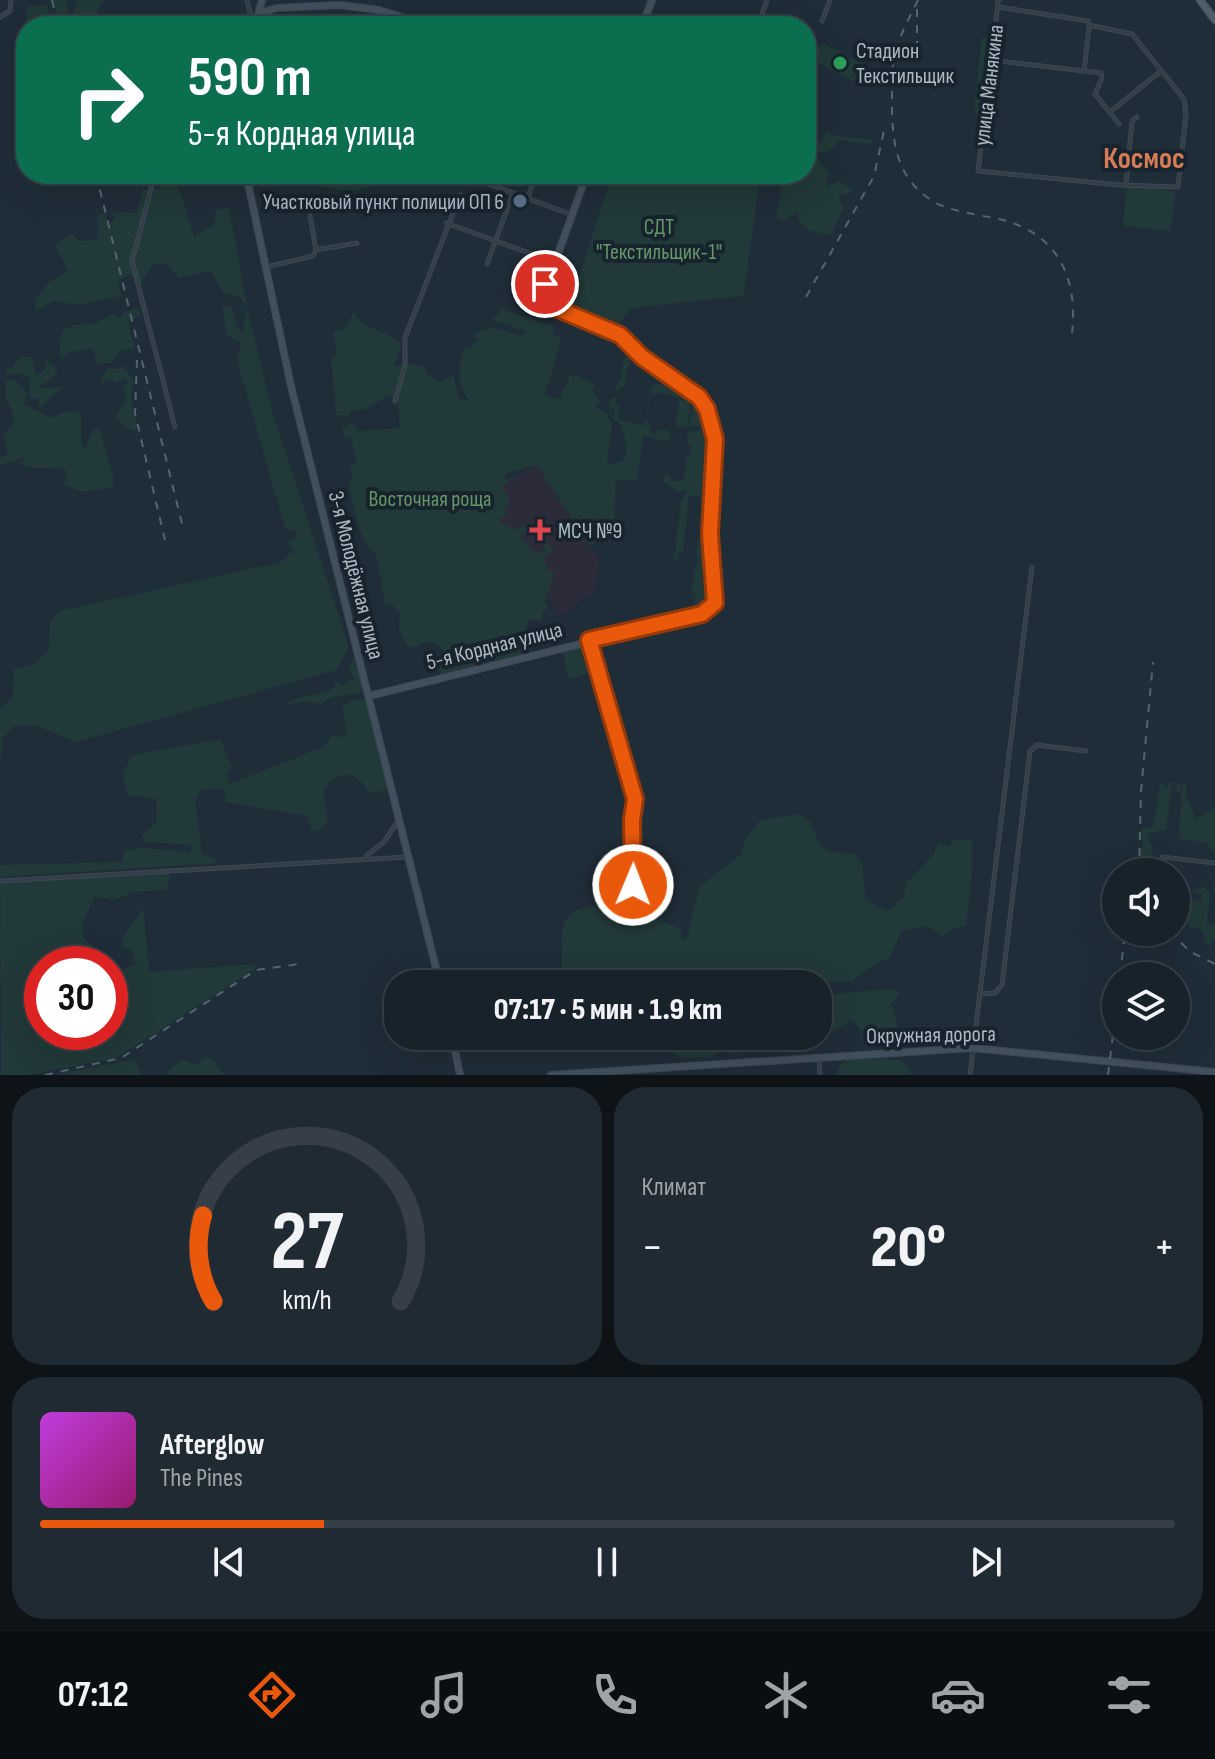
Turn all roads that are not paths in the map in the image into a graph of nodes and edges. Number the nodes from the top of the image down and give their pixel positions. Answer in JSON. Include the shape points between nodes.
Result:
{"nodes":[{"id":1,"x":11,"y":0,"type":"edge"},
{"id":2,"x":264,"y":0,"type":"edge"},
{"id":3,"x":830,"y":0,"type":"edge"},
{"id":4,"x":999,"y":0,"type":"edge"},
{"id":5,"x":1200,"y":0,"type":"edge"},
{"id":6,"x":998,"y":7,"type":"junction"},
{"id":7,"x":277,"y":8,"type":"junction"},
{"id":8,"x":261,"y":16,"type":"edge"},
{"id":9,"x":396,"y":16,"type":"edge"},
{"id":10,"x":0,"y":17,"type":"edge"},
{"id":11,"x":1215,"y":20,"type":"edge"},
{"id":12,"x":822,"y":21,"type":"dead end"},
{"id":13,"x":1089,"y":25,"type":"junction"},
{"id":14,"x":991,"y":60,"type":"junction"},
{"id":15,"x":1084,"y":71,"type":"junction"},
{"id":16,"x":1161,"y":71,"type":"junction"},
{"id":17,"x":1110,"y":112,"type":"junction"},
{"id":18,"x":1137,"y":117,"type":"dead end"},
{"id":19,"x":1119,"y":124,"type":"dead end"},
{"id":20,"x":1126,"y":183,"type":"junction"},
{"id":21,"x":152,"y":184,"type":"edge"},
{"id":22,"x":248,"y":184,"type":"edge"},
{"id":23,"x":488,"y":184,"type":"edge"},
{"id":24,"x":533,"y":184,"type":"edge"},
{"id":25,"x":583,"y":184,"type":"edge"},
{"id":26,"x":513,"y":193,"type":"junction"},
{"id":27,"x":460,"y":195,"type":"dead end"},
{"id":28,"x":528,"y":198,"type":"junction"},
{"id":29,"x":571,"y":214,"type":"junction"},
{"id":30,"x":310,"y":216,"type":"dead end"},
{"id":31,"x":447,"y":223,"type":"junction"},
{"id":32,"x":495,"y":241,"type":"junction"},
{"id":33,"x":357,"y":243,"type":"dead end"},
{"id":34,"x":316,"y":250,"type":"junction"},
{"id":35,"x":554,"y":262,"type":"junction"},
{"id":36,"x":487,"y":264,"type":"dead end"},
{"id":37,"x":266,"y":267,"type":"junction"},
{"id":38,"x":395,"y":401,"type":"dead end"},
{"id":39,"x":175,"y":427,"type":"dead end"},
{"id":40,"x":1032,"y":567,"type":"dead end"},
{"id":41,"x":589,"y":640,"type":"junction"},
{"id":42,"x":369,"y":696,"type":"junction"},
{"id":43,"x":1086,"y":751,"type":"dead end"},
{"id":44,"x":399,"y":818,"type":"junction"},
{"id":45,"x":409,"y":857,"type":"junction"},
{"id":46,"x":1162,"y":857,"type":"dead end"},
{"id":47,"x":362,"y":858,"type":"junction"},
{"id":48,"x":1215,"y":863,"type":"edge"},
{"id":49,"x":0,"y":881,"type":"edge"},
{"id":50,"x":633,"y":885,"type":"dead end"},
{"id":51,"x":437,"y":970,"type":"edge"},
{"id":52,"x":979,"y":994,"type":"junction"},
{"id":53,"x":972,"y":1048,"type":"junction"},
{"id":54,"x":455,"y":1050,"type":"edge"},
{"id":55,"x":818,"y":1056,"type":"junction"},
{"id":56,"x":1215,"y":1072,"type":"edge"},
{"id":57,"x":460,"y":1075,"type":"edge"},
{"id":58,"x":551,"y":1075,"type":"edge"},
{"id":59,"x":820,"y":1075,"type":"edge"},
{"id":60,"x":970,"y":1075,"type":"edge"}],
"edges":[{"from":1,"to":10,"type":"street","via":[[10,11]]},
{"from":2,"to":7,"type":"main road"},
{"from":3,"to":12,"type":"street"},
{"from":4,"to":6,"type":"street","name":"улица Манякина"},
{"from":5,"to":11,"type":"main road"},
{"from":6,"to":13,"type":"street"},
{"from":6,"to":14,"type":"street","name":"улица Манякина"},
{"from":7,"to":8,"type":"main road"},
{"from":7,"to":9,"type":"main road","via":[[361,6]]},
{"from":13,"to":15,"type":"street"},
{"from":13,"to":16,"type":"street","via":[[1132,34]]},
{"from":14,"to":15,"type":"street"},
{"from":14,"to":20,"type":"street","name":"улица Манякина","via":[[978,171]]},
{"from":15,"to":17,"type":"street","via":[[1103,74],[1095,94]]},
{"from":16,"to":17,"type":"street"},
{"from":16,"to":20,"type":"street","via":[[1186,107],[1179,185]]},
{"from":17,"to":19,"type":"street"},
{"from":18,"to":20,"type":"street","via":[[1132,121]]},
{"from":21,"to":39,"type":"street","via":[[132,261]]},
{"from":22,"to":37,"type":"main road","name":"3-я Молодёжная улица"},
{"from":23,"to":26,"type":"street"},
{"from":24,"to":28,"type":"street"},
{"from":25,"to":29,"type":"main road","name":"5-я Кордная улица"},
{"from":26,"to":28,"type":"street"},
{"from":26,"to":32,"type":"street"},
{"from":27,"to":31,"type":"street"},
{"from":28,"to":29,"type":"street"},
{"from":29,"to":35,"type":"main road","name":"5-я Кордная улица"},
{"from":30,"to":34,"type":"street"},
{"from":31,"to":32,"type":"street"},
{"from":31,"to":38,"type":"street","via":[[405,338],[405,366]]},
{"from":32,"to":35,"type":"street"},
{"from":32,"to":36,"type":"street"},
{"from":33,"to":34,"type":"street"},
{"from":34,"to":37,"type":"street","via":[[309,258]]},
{"from":35,"to":41,"type":"main road","name":"5-я Кордная улица","via":[[543,291],[545,302],[620,335],[692,391],[707,409],[715,439],[710,534],[715,603],[702,614]]},
{"from":37,"to":42,"type":"main road","name":"3-я Молодёжная улица"},
{"from":40,"to":52,"type":"street"},
{"from":41,"to":42,"type":"main road","name":"5-я Кордная улица"},
{"from":41,"to":50,"type":"street","via":[[635,799]]},
{"from":42,"to":44,"type":"main road","name":"3-я Молодёжная улица"},
{"from":43,"to":52,"type":"street","via":[[1037,745],[1030,751],[1002,985],[995,993]]},
{"from":44,"to":45,"type":"main road","name":"3-я Молодёжная улица"},
{"from":44,"to":47,"type":"street","via":[[384,842]]},
{"from":45,"to":47,"type":"street"},
{"from":45,"to":51,"type":"main road","name":"3-я Молодёжная улица"},
{"from":46,"to":48,"type":"street"},
{"from":47,"to":49,"type":"street"},
{"from":52,"to":53,"type":"street"},
{"from":53,"to":55,"type":"main road","name":"Окружная дорога"},
{"from":53,"to":56,"type":"main road","name":"Окружная дорога"},
{"from":53,"to":60,"type":"street"},
{"from":54,"to":57,"type":"main road"},
{"from":55,"to":58,"type":"main road","name":"Окружная дорога"},
{"from":55,"to":59,"type":"street"}]}
